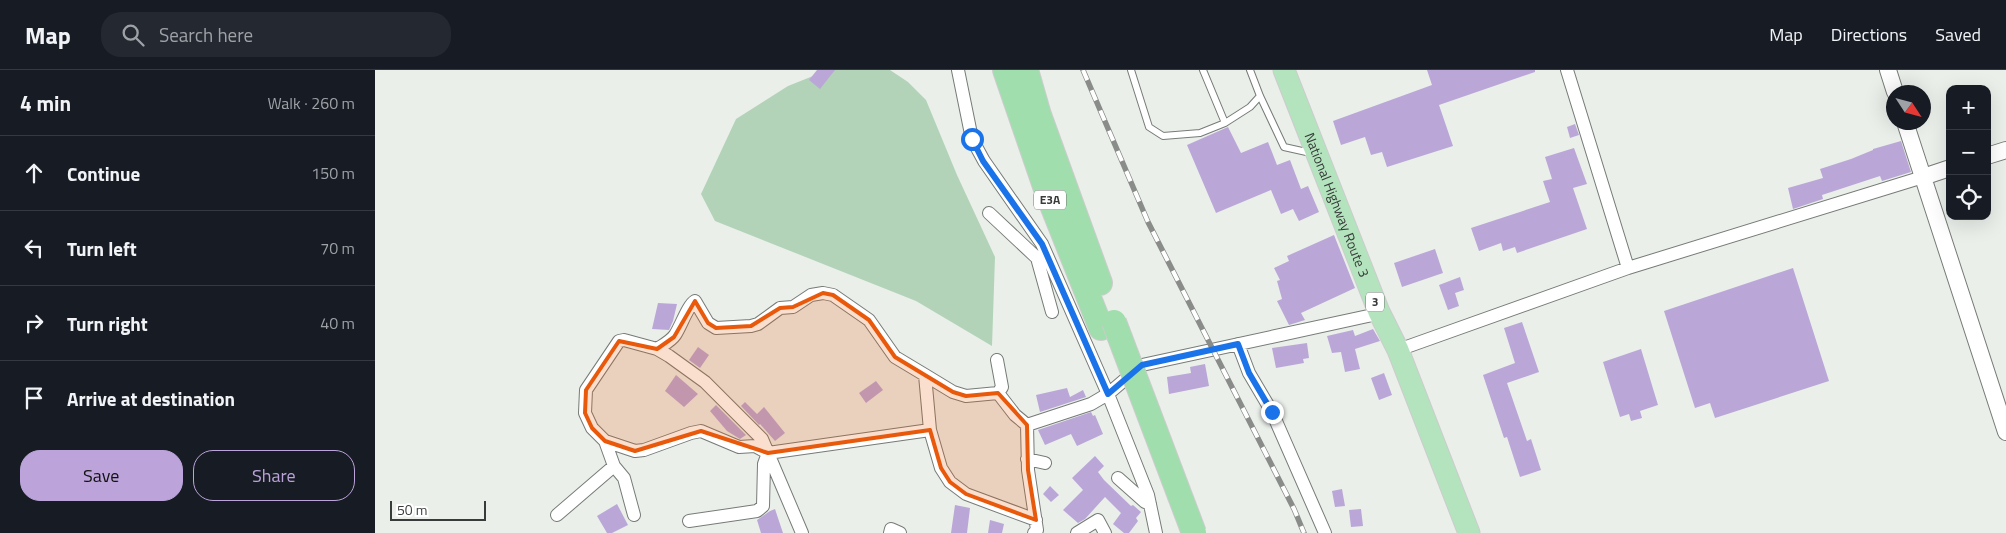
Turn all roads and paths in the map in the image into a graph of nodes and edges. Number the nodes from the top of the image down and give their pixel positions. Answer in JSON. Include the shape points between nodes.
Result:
{"nodes":[{"id":1,"x":958,"y":70,"type":"edge"},
{"id":2,"x":1005,"y":70,"type":"edge"},
{"id":3,"x":1026,"y":70,"type":"edge"},
{"id":4,"x":1131,"y":70,"type":"edge"},
{"id":5,"x":1203,"y":70,"type":"edge"},
{"id":6,"x":1250,"y":70,"type":"edge"},
{"id":7,"x":1284,"y":70,"type":"edge"},
{"id":8,"x":1567,"y":70,"type":"edge"},
{"id":9,"x":1888,"y":70,"type":"edge"},
{"id":10,"x":1893,"y":85,"type":"edge"},
{"id":11,"x":1260,"y":96,"type":"junction"},
{"id":12,"x":1225,"y":123,"type":"junction"},
{"id":13,"x":1908,"y":130,"type":"edge"},
{"id":14,"x":2006,"y":150,"type":"edge"},
{"id":15,"x":1317,"y":155,"type":"junction"},
{"id":16,"x":1991,"y":155,"type":"edge"},
{"id":17,"x":1946,"y":169,"type":"edge"},
{"id":18,"x":1923,"y":177,"type":"junction"},
{"id":19,"x":989,"y":213,"type":"dead end"},
{"id":20,"x":1043,"y":259,"type":"junction"},
{"id":21,"x":1629,"y":268,"type":"junction"},
{"id":22,"x":1052,"y":312,"type":"dead end"},
{"id":23,"x":1379,"y":312,"type":"junction"},
{"id":24,"x":1108,"y":325,"type":"junction"},
{"id":25,"x":1238,"y":344,"type":"junction"},
{"id":26,"x":657,"y":349,"type":"junction"},
{"id":27,"x":1398,"y":350,"type":"junction"},
{"id":28,"x":997,"y":360,"type":"dead end"},
{"id":29,"x":925,"y":375,"type":"junction"},
{"id":30,"x":999,"y":393,"type":"junction"},
{"id":31,"x":1108,"y":394,"type":"junction"},
{"id":32,"x":1027,"y":425,"type":"junction"},
{"id":33,"x":930,"y":430,"type":"junction"},
{"id":34,"x":2006,"y":432,"type":"edge"},
{"id":35,"x":605,"y":441,"type":"junction"},
{"id":36,"x":768,"y":453,"type":"junction"},
{"id":37,"x":1027,"y":459,"type":"junction"},
{"id":38,"x":1045,"y":463,"type":"dead end"},
{"id":39,"x":614,"y":466,"type":"junction"},
{"id":40,"x":1118,"y":478,"type":"dead end"},
{"id":41,"x":1150,"y":504,"type":"junction"},
{"id":42,"x":557,"y":515,"type":"dead end"},
{"id":43,"x":634,"y":515,"type":"dead end"},
{"id":44,"x":689,"y":521,"type":"dead end"},
{"id":45,"x":1036,"y":529,"type":"edge"},
{"id":46,"x":802,"y":533,"type":"edge"},
{"id":47,"x":890,"y":533,"type":"edge"},
{"id":48,"x":899,"y":533,"type":"edge"},
{"id":49,"x":1077,"y":533,"type":"edge"},
{"id":50,"x":1105,"y":533,"type":"edge"},
{"id":51,"x":1156,"y":533,"type":"edge"},
{"id":52,"x":1181,"y":533,"type":"edge"},
{"id":53,"x":1194,"y":533,"type":"edge"},
{"id":54,"x":1325,"y":533,"type":"edge"},
{"id":55,"x":1469,"y":533,"type":"edge"}],
"edges":[{"from":1,"to":20,"type":"street","via":[[972,139],[983,161],[1042,244]]},
{"from":2,"to":24,"type":"highway","number":"E3A","via":[[1048,195]]},
{"from":3,"to":24,"type":"highway","number":"E3A"},
{"from":4,"to":12,"type":"lane","via":[[1149,127],[1163,136],[1200,133]]},
{"from":5,"to":12,"type":"lane"},
{"from":6,"to":11,"type":"lane"},
{"from":7,"to":15,"type":"highway","name":"National Highway Route 3","number":"3"},
{"from":8,"to":21,"type":"street"},
{"from":9,"to":10,"type":"street"},
{"from":11,"to":12,"type":"lane","via":[[1250,107]]},
{"from":11,"to":15,"type":"lane","via":[[1284,147]]},
{"from":13,"to":18,"type":"street"},
{"from":14,"to":16,"type":"street"},
{"from":15,"to":23,"type":"highway","name":"National Highway Route 3","number":"3"},
{"from":17,"to":18,"type":"street"},
{"from":18,"to":21,"type":"street"},
{"from":18,"to":34,"type":"street"},
{"from":19,"to":20,"type":"street"},
{"from":20,"to":22,"type":"street"},
{"from":20,"to":31,"type":"street"},
{"from":21,"to":27,"type":"street"},
{"from":23,"to":25,"type":"street"},
{"from":23,"to":27,"type":"highway","name":"National Highway Route 3","number":"3"},
{"from":24,"to":52,"type":"highway","number":"E3A"},
{"from":24,"to":53,"type":"highway","number":"E3A","bridge":true},
{"from":25,"to":31,"type":"street","via":[[1142,365]]},
{"from":25,"to":54,"type":"street"},
{"from":26,"to":29,"type":"street","via":[[674,337],[695,301],[708,322],[716,328],[751,326],[780,308],[793,307],[823,293],[833,295],[869,320],[895,357]]},
{"from":26,"to":35,"type":"street","via":[[624,340],[619,342],[586,390],[585,413],[592,428]]},
{"from":26,"to":36,"type":"street","via":[[705,382],[762,439]]},
{"from":27,"to":55,"type":"highway","name":"National Highway Route 3","number":"3"},
{"from":28,"to":30,"type":"street","via":[[1002,387]]},
{"from":29,"to":30,"type":"street","via":[[966,396]]},
{"from":29,"to":33,"type":"street"},
{"from":30,"to":32,"type":"street"},
{"from":31,"to":32,"type":"street","via":[[1091,404]]},
{"from":31,"to":41,"type":"street"},
{"from":32,"to":37,"type":"street"},
{"from":33,"to":36,"type":"street"},
{"from":33,"to":45,"type":"street","via":[[941,468],[950,482],[966,494]]},
{"from":35,"to":36,"type":"street","via":[[635,451],[701,431],[739,447],[755,446]]},
{"from":35,"to":39,"type":"street"},
{"from":36,"to":44,"type":"street","via":[[764,464],[763,506],[757,511]]},
{"from":36,"to":46,"type":"street"},
{"from":37,"to":38,"type":"street"},
{"from":37,"to":45,"type":"street"},
{"from":39,"to":42,"type":"street"},
{"from":39,"to":43,"type":"street","via":[[624,478]]},
{"from":40,"to":41,"type":"street"},
{"from":41,"to":51,"type":"street"},
{"from":47,"to":48,"type":"street","via":[[891,529]]},
{"from":49,"to":50,"type":"street","via":[[1098,520]]}]}
